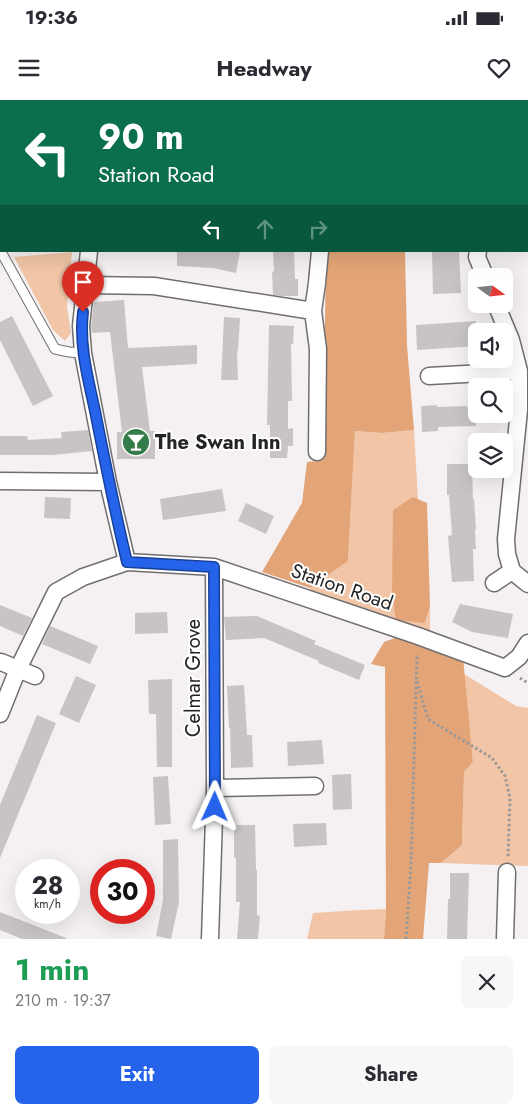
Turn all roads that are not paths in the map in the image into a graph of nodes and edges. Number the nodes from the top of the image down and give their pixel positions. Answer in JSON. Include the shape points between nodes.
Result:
{"nodes":[{"id":1,"x":1,"y":252,"type":"edge"},
{"id":2,"x":89,"y":252,"type":"edge"},
{"id":3,"x":320,"y":252,"type":"edge"},
{"id":4,"x":478,"y":252,"type":"edge"},
{"id":5,"x":482,"y":268,"type":"edge"},
{"id":6,"x":86,"y":285,"type":"junction"},
{"id":7,"x":313,"y":311,"type":"junction"},
{"id":8,"x":500,"y":313,"type":"edge"},
{"id":9,"x":83,"y":353,"type":"junction"},
{"id":10,"x":519,"y":371,"type":"junction"},
{"id":11,"x":429,"y":376,"type":"dead end"},
{"id":12,"x":317,"y":452,"type":"dead end"},
{"id":13,"x":0,"y":481,"type":"edge"},
{"id":14,"x":108,"y":482,"type":"junction"},
{"id":15,"x":127,"y":562,"type":"junction"},
{"id":16,"x":214,"y":567,"type":"junction"},
{"id":17,"x":512,"y":571,"type":"junction"},
{"id":18,"x":494,"y":583,"type":"dead end"},
{"id":19,"x":528,"y":584,"type":"edge"},
{"id":20,"x":528,"y":643,"type":"edge"},
{"id":21,"x":1,"y":662,"type":"edge"},
{"id":22,"x":18,"y":670,"type":"junction"},
{"id":23,"x":35,"y":676,"type":"dead end"},
{"id":24,"x":0,"y":714,"type":"edge"},
{"id":25,"x":315,"y":786,"type":"dead end"},
{"id":26,"x":215,"y":788,"type":"junction"},
{"id":27,"x":507,"y":872,"type":"road end"},
{"id":28,"x":210,"y":939,"type":"edge"},
{"id":29,"x":505,"y":939,"type":"edge"}],
"edges":[{"from":1,"to":9,"type":"lane","via":[[55,349]]},
{"from":2,"to":6,"type":"street"},
{"from":3,"to":7,"type":"street"},
{"from":4,"to":5,"type":"street"},
{"from":6,"to":7,"type":"street","via":[[154,286]]},
{"from":6,"to":9,"type":"street","via":[[81,326]]},
{"from":7,"to":12,"type":"street","via":[[318,348]]},
{"from":8,"to":10,"type":"street"},
{"from":9,"to":14,"type":"street"},
{"from":10,"to":11,"type":"street"},
{"from":10,"to":17,"type":"street","via":[[520,410],[506,539]]},
{"from":13,"to":14,"type":"street"},
{"from":14,"to":15,"type":"street"},
{"from":15,"to":16,"type":"street","name":"Station Road"},
{"from":15,"to":22,"type":"street","via":[[83,577],[56,592]]},
{"from":16,"to":20,"type":"street","name":"Station Road","via":[[505,668],[519,657]]},
{"from":16,"to":26,"type":"street","name":"Celmar Grove"},
{"from":17,"to":18,"type":"street"},
{"from":17,"to":19,"type":"street"},
{"from":21,"to":22,"type":"street"},
{"from":22,"to":23,"type":"street"},
{"from":22,"to":24,"type":"street"},
{"from":25,"to":26,"type":"street"},
{"from":26,"to":28,"type":"street","name":"Celmar Grove"},
{"from":27,"to":29,"type":"street"}]}
